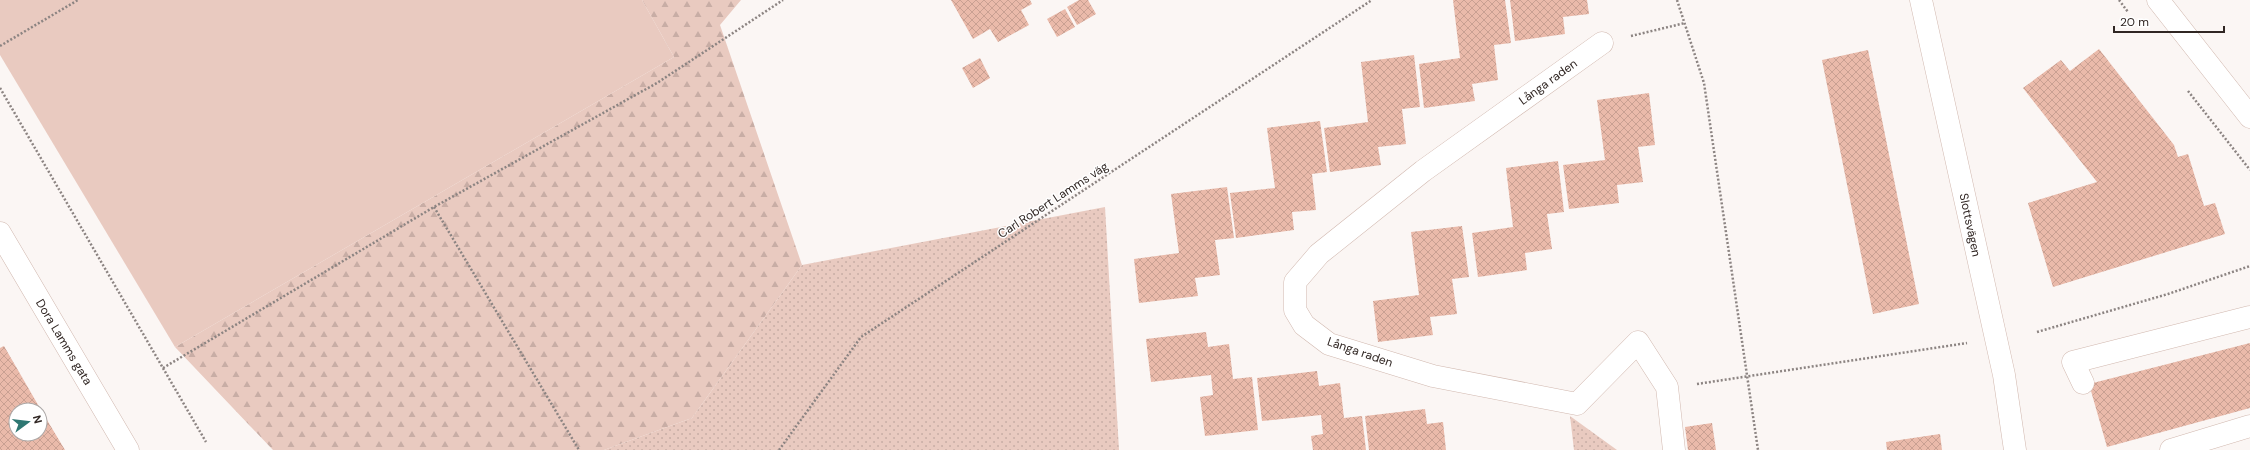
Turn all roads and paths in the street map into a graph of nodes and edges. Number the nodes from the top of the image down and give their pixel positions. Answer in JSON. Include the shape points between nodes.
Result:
{"nodes":[{"id":1,"x":78,"y":0,"type":"edge"},
{"id":2,"x":783,"y":0,"type":"edge"},
{"id":3,"x":1372,"y":0,"type":"edge"},
{"id":4,"x":1677,"y":0,"type":"edge"},
{"id":5,"x":1921,"y":0,"type":"edge"},
{"id":6,"x":2158,"y":0,"type":"edge"},
{"id":7,"x":1685,"y":23,"type":"junction"},
{"id":8,"x":1602,"y":43,"type":"joint"},
{"id":9,"x":0,"y":46,"type":"edge"},
{"id":10,"x":0,"y":88,"type":"edge"},
{"id":11,"x":2250,"y":117,"type":"edge"},
{"id":12,"x":434,"y":207,"type":"junction"},
{"id":13,"x":0,"y":233,"type":"edge"},
{"id":14,"x":2250,"y":266,"type":"edge"},
{"id":15,"x":2250,"y":317,"type":"edge"},
{"id":16,"x":2038,"y":332,"type":"dead end"},
{"id":17,"x":1972,"y":343,"type":"dead end"},
{"id":18,"x":163,"y":368,"type":"junction"},
{"id":19,"x":1747,"y":377,"type":"junction"},
{"id":20,"x":2083,"y":383,"type":"dead end"},
{"id":21,"x":1667,"y":387,"type":"junction"},
{"id":22,"x":2250,"y":426,"type":"edge"},
{"id":23,"x":206,"y":442,"type":"dead end"},
{"id":24,"x":128,"y":450,"type":"edge"},
{"id":25,"x":579,"y":450,"type":"edge"},
{"id":26,"x":779,"y":450,"type":"edge"},
{"id":27,"x":1674,"y":450,"type":"edge"},
{"id":28,"x":1758,"y":450,"type":"edge"},
{"id":29,"x":2016,"y":450,"type":"edge"},
{"id":30,"x":2171,"y":450,"type":"edge"}],
"edges":[{"from":1,"to":9,"type":"path"},
{"from":2,"to":12,"type":"path","via":[[657,84]]},
{"from":3,"to":26,"type":"path","name":"Carl Robert Lamms väg","via":[[861,338]]},
{"from":4,"to":7,"type":"path"},
{"from":5,"to":29,"type":"street","name":"Slottsvägen","via":[[2004,375]]},
{"from":6,"to":11,"type":"street"},
{"from":7,"to":8,"type":"path"},
{"from":7,"to":19,"type":"path","via":[[1704,83]]},
{"from":8,"to":21,"type":"street","name":"Långa raden","via":[[1423,171],[1319,254],[1295,282],[1295,310],[1304,325],[1329,344],[1433,376],[1577,404],[1638,342]]},
{"from":10,"to":18,"type":"path"},
{"from":12,"to":18,"type":"path"},
{"from":12,"to":25,"type":"path"},
{"from":13,"to":24,"type":"street","name":"Dora Lamms gata"},
{"from":14,"to":16,"type":"path","via":[[2168,294]]},
{"from":15,"to":20,"type":"street","via":[[2073,362]]},
{"from":17,"to":19,"type":"path"},
{"from":18,"to":23,"type":"path"},
{"from":19,"to":21,"type":"path"},
{"from":19,"to":28,"type":"path"},
{"from":21,"to":27,"type":"street","name":"Långa raden"},
{"from":22,"to":30,"type":"street"}]}
